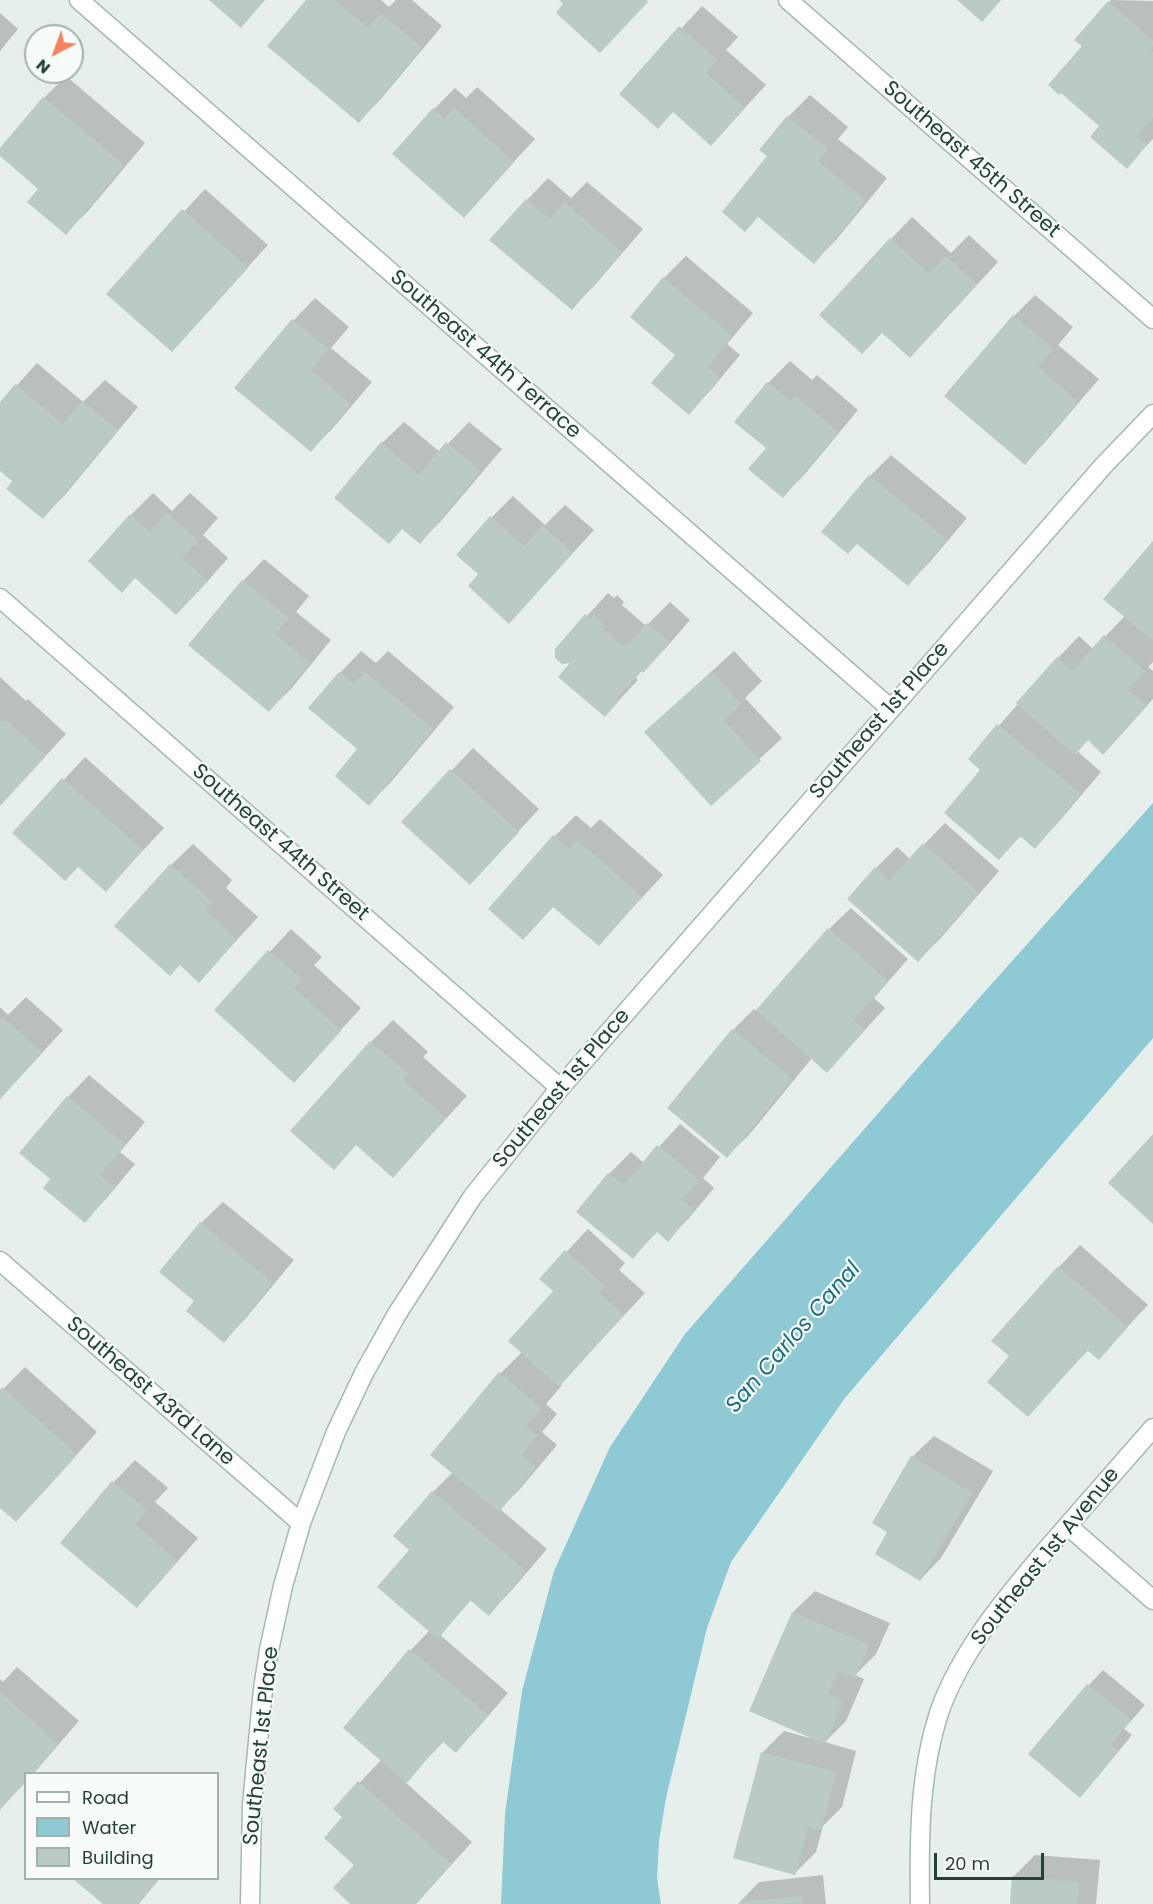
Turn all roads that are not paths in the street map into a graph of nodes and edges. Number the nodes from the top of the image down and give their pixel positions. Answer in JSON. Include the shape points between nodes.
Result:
{"nodes":[{"id":1,"x":79,"y":0,"type":"edge"},
{"id":2,"x":788,"y":0,"type":"edge"},
{"id":3,"x":1153,"y":320,"type":"edge"},
{"id":4,"x":1153,"y":414,"type":"edge"},
{"id":5,"x":0,"y":598,"type":"edge"},
{"id":6,"x":891,"y":709,"type":"junction"},
{"id":7,"x":560,"y":1088,"type":"junction"},
{"id":8,"x":0,"y":1261,"type":"edge"},
{"id":9,"x":1153,"y":1428,"type":"edge"},
{"id":10,"x":301,"y":1523,"type":"junction"},
{"id":11,"x":1068,"y":1526,"type":"junction"},
{"id":12,"x":1153,"y":1600,"type":"edge"},
{"id":13,"x":250,"y":1904,"type":"edge"},
{"id":14,"x":920,"y":1904,"type":"edge"}],
"edges":[{"from":1,"to":6,"type":"street","name":"Southeast 44th Terrace"},
{"from":2,"to":3,"type":"street","name":"Southeast 45th Street"},
{"from":4,"to":6,"type":"street","name":"Southeast 1st Place"},
{"from":5,"to":7,"type":"street","name":"Southeast 44th Street"},
{"from":6,"to":7,"type":"street","name":"Southeast 1st Place"},
{"from":7,"to":10,"type":"street","name":"Southeast 1st Place","via":[[473,1197],[397,1314],[336,1432]]},
{"from":8,"to":10,"type":"street","name":"Southeast 43rd Lane"},
{"from":9,"to":11,"type":"street","name":"Southeast 1st Avenue"},
{"from":10,"to":13,"type":"street","name":"Southeast 1st Place","via":[[283,1586],[263,1689],[252,1805]]},
{"from":11,"to":12,"type":"street"},
{"from":11,"to":14,"type":"street","name":"Southeast 1st Avenue","via":[[980,1634],[940,1710],[921,1795]]}]}
